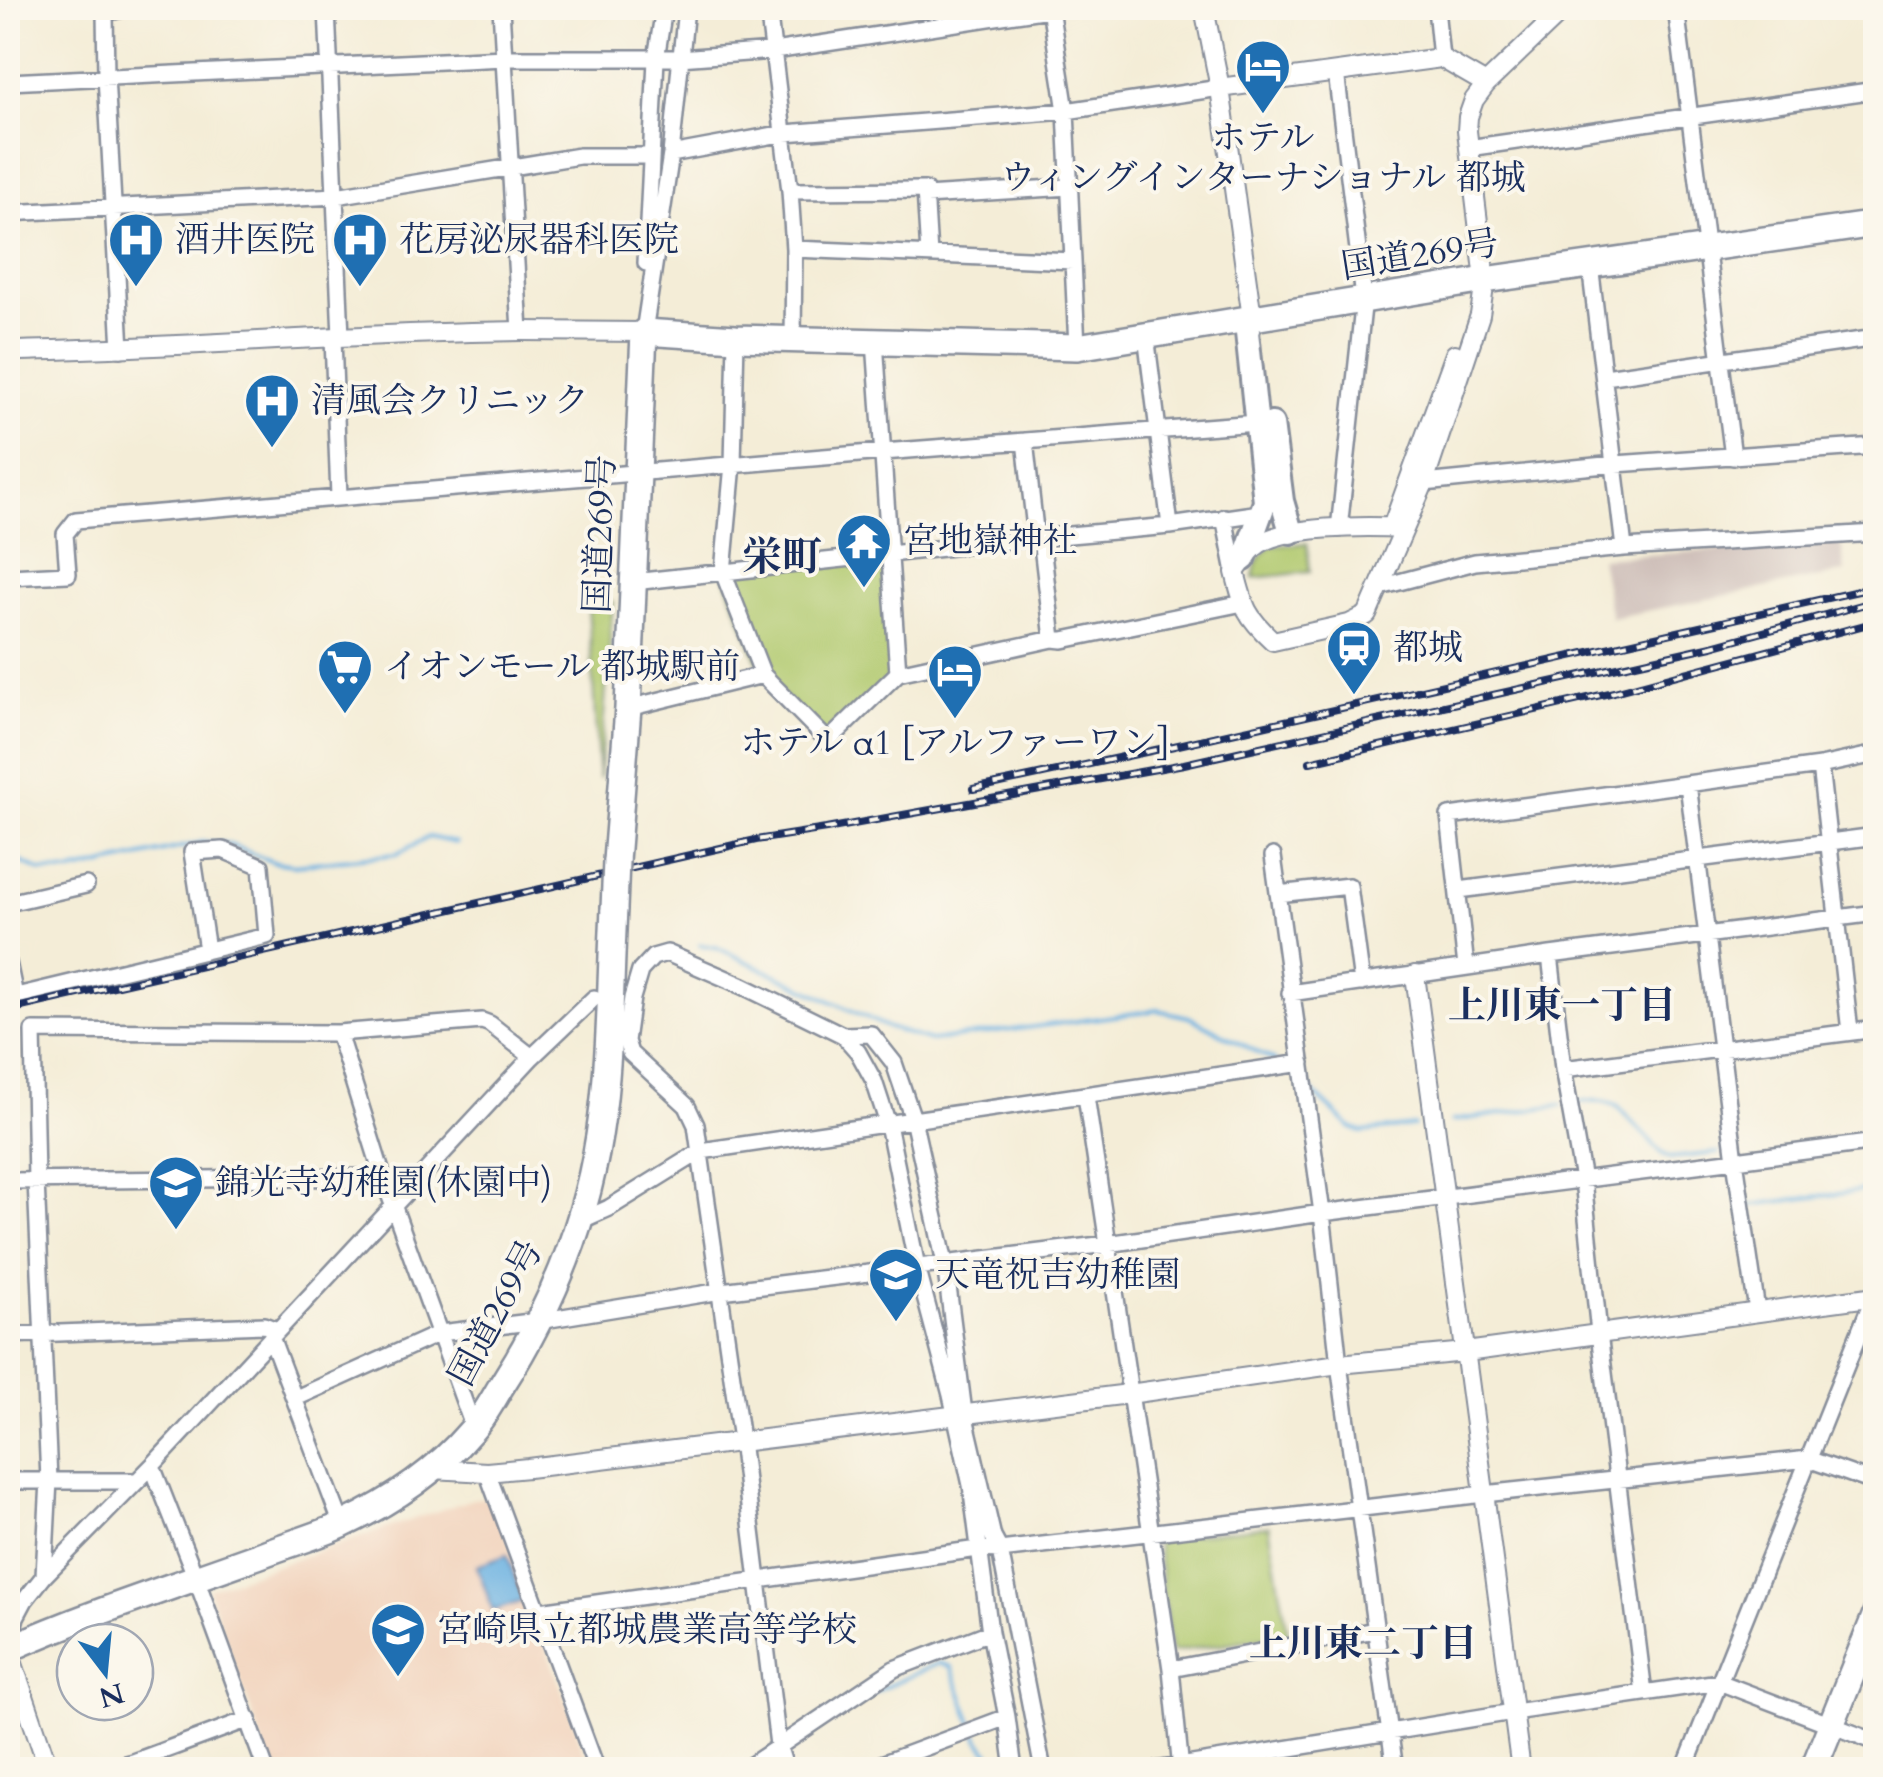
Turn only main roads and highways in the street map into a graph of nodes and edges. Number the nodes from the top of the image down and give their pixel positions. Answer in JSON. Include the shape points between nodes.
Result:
{"nodes":[{"id":1,"x":1876,"y":224,"type":"edge"},
{"id":2,"x":1252,"y":318,"type":"junction"},
{"id":3,"x":1291,"y":532,"type":"road end"},
{"id":4,"x":1240,"y":566,"type":"road end"},
{"id":5,"x":1876,"y":1614,"type":"edge"},
{"id":6,"x":8,"y":1649,"type":"edge"},
{"id":7,"x":1876,"y":1649,"type":"edge"},
{"id":8,"x":1838,"y":1727,"type":"junction"},
{"id":9,"x":1812,"y":1770,"type":"edge"},
{"id":10,"x":1828,"y":1770,"type":"edge"}],
"edges":[{"from":1,"to":2,"type":"highway","name":"国道269号"},
{"from":2,"to":3,"type":"main road"},
{"from":2,"to":4,"type":"main road","via":[[1246,332],[1265,502]]},
{"from":2,"to":6,"type":"highway","name":"国道269号","bridge":true,"via":[[1077,346],[644,332],[628,708],[599,1136],[580,1221],[538,1322],[474,1429],[395,1496],[342,1525]]},
{"from":5,"to":8,"type":"highway"},
{"from":7,"to":8,"type":"highway"},
{"from":8,"to":9,"type":"highway"},
{"from":8,"to":10,"type":"highway"}]}
